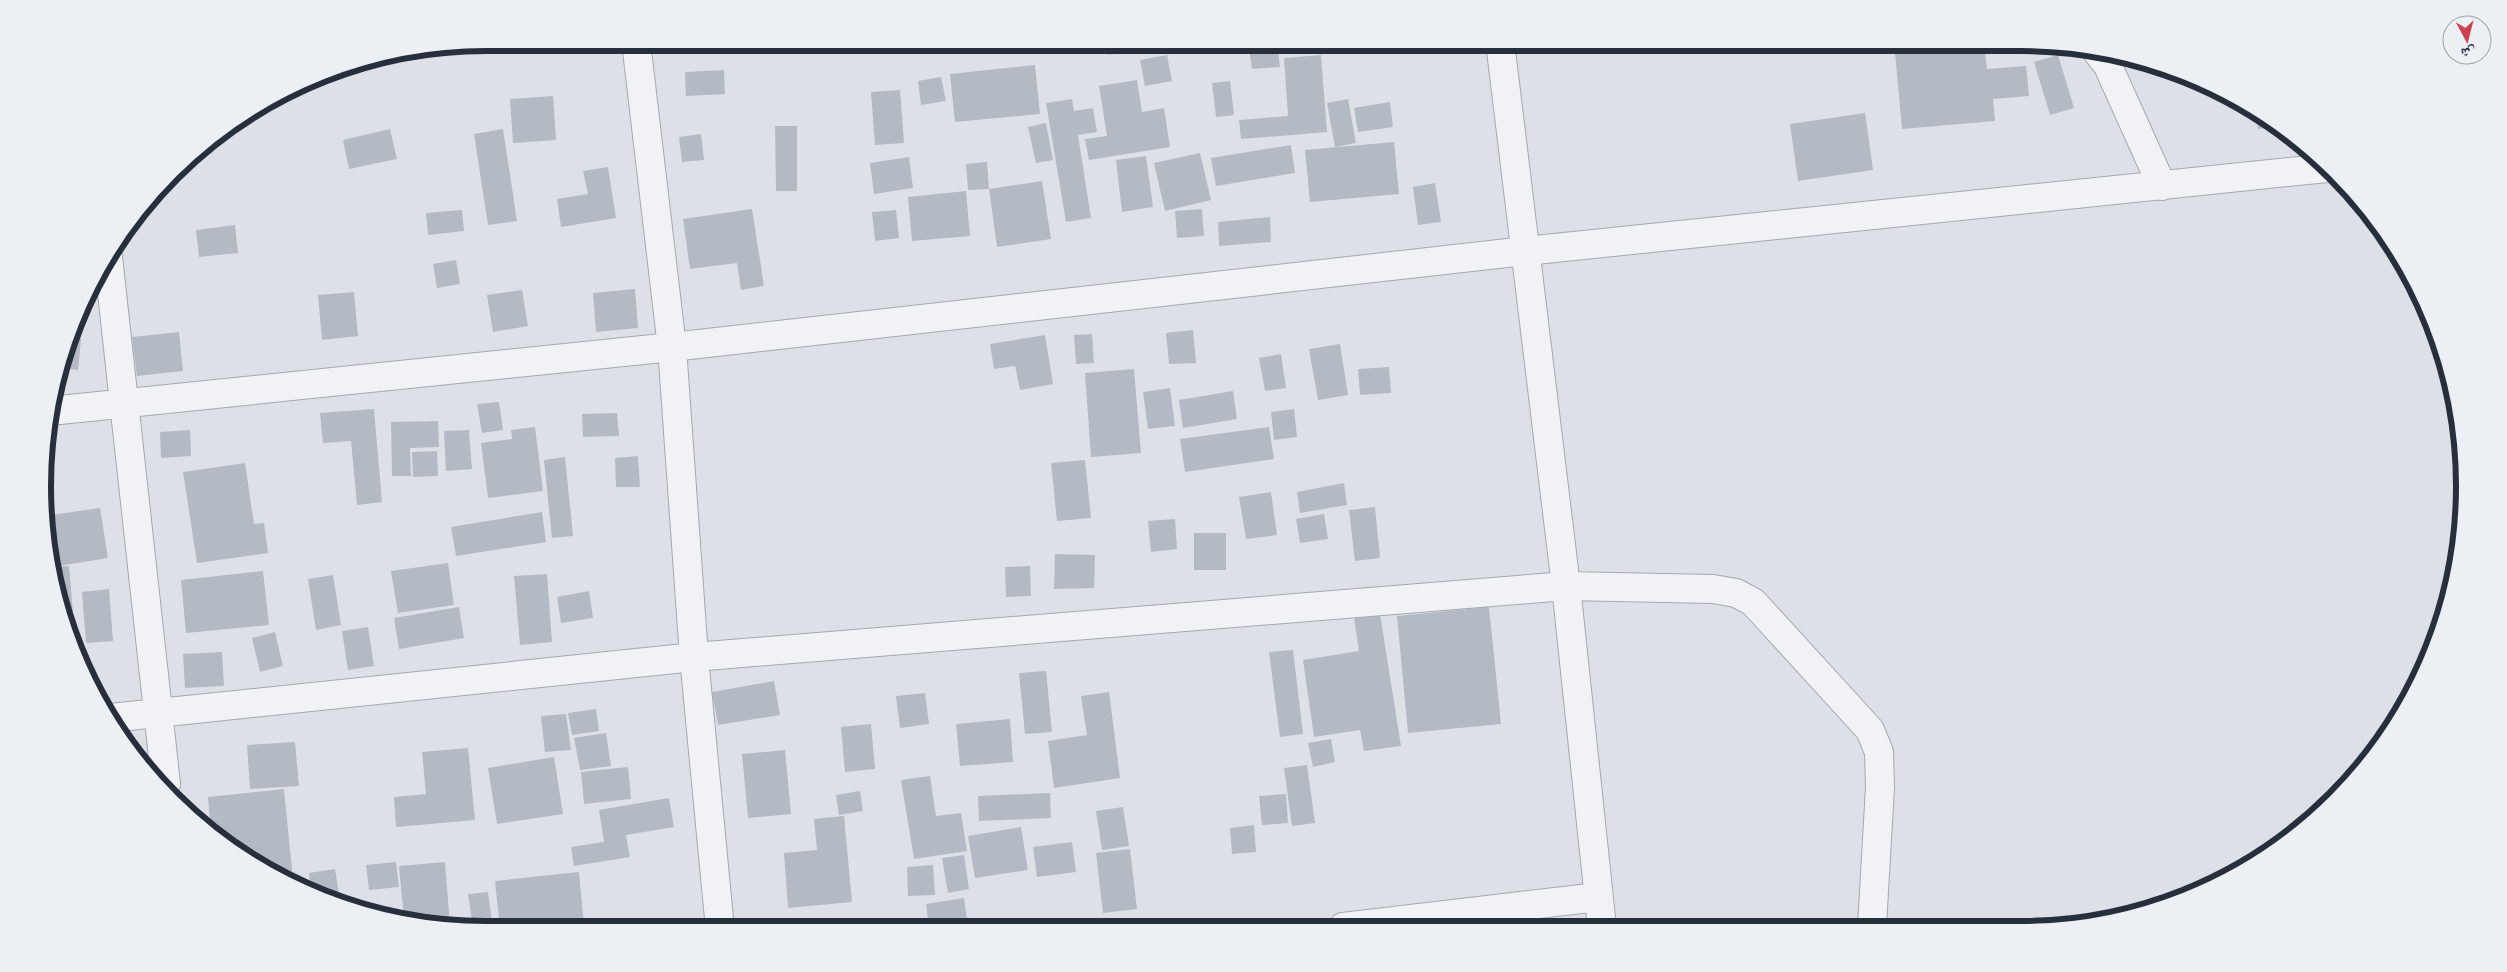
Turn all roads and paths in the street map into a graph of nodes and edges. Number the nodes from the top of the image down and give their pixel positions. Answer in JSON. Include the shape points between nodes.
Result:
{"nodes":[{"id":1,"x":637,"y":51,"type":"edge"},
{"id":2,"x":1501,"y":51,"type":"edge"},
{"id":3,"x":2103,"y":59,"type":"edge"},
{"id":4,"x":2318,"y":169,"type":"edge"},
{"id":5,"x":2162,"y":186,"type":"junction"},
{"id":6,"x":1526,"y":251,"type":"junction"},
{"id":7,"x":109,"y":269,"type":"edge"},
{"id":8,"x":672,"y":347,"type":"junction"},
{"id":9,"x":124,"y":403,"type":"junction"},
{"id":10,"x":58,"y":410,"type":"edge"},
{"id":11,"x":1566,"y":586,"type":"junction"},
{"id":12,"x":694,"y":657,"type":"junction"},
{"id":13,"x":159,"y":714,"type":"junction"},
{"id":14,"x":118,"y":717,"type":"edge"},
{"id":15,"x":166,"y":780,"type":"edge"},
{"id":16,"x":1598,"y":897,"type":"junction"},
{"id":17,"x":719,"y":921,"type":"edge"},
{"id":18,"x":1394,"y":921,"type":"edge"},
{"id":19,"x":1601,"y":921,"type":"edge"},
{"id":20,"x":1872,"y":921,"type":"edge"}],
"edges":[{"from":1,"to":8,"type":"street"},
{"from":2,"to":6,"type":"street"},
{"from":3,"to":5,"type":"street"},
{"from":4,"to":5,"type":"street"},
{"from":5,"to":6,"type":"street"},
{"from":6,"to":8,"type":"street"},
{"from":6,"to":11,"type":"street"},
{"from":7,"to":9,"type":"street"},
{"from":8,"to":9,"type":"street"},
{"from":8,"to":12,"type":"street"},
{"from":9,"to":10,"type":"street"},
{"from":9,"to":13,"type":"street"},
{"from":11,"to":12,"type":"street"},
{"from":11,"to":16,"type":"street"},
{"from":11,"to":20,"type":"street","via":[[1713,589],[1736,593],[1753,602],[1861,720],[1870,730],[1880,752]]},
{"from":12,"to":13,"type":"street"},
{"from":12,"to":17,"type":"street"},
{"from":13,"to":14,"type":"street"},
{"from":13,"to":15,"type":"street"},
{"from":16,"to":18,"type":"street"},
{"from":16,"to":19,"type":"street"}]}
